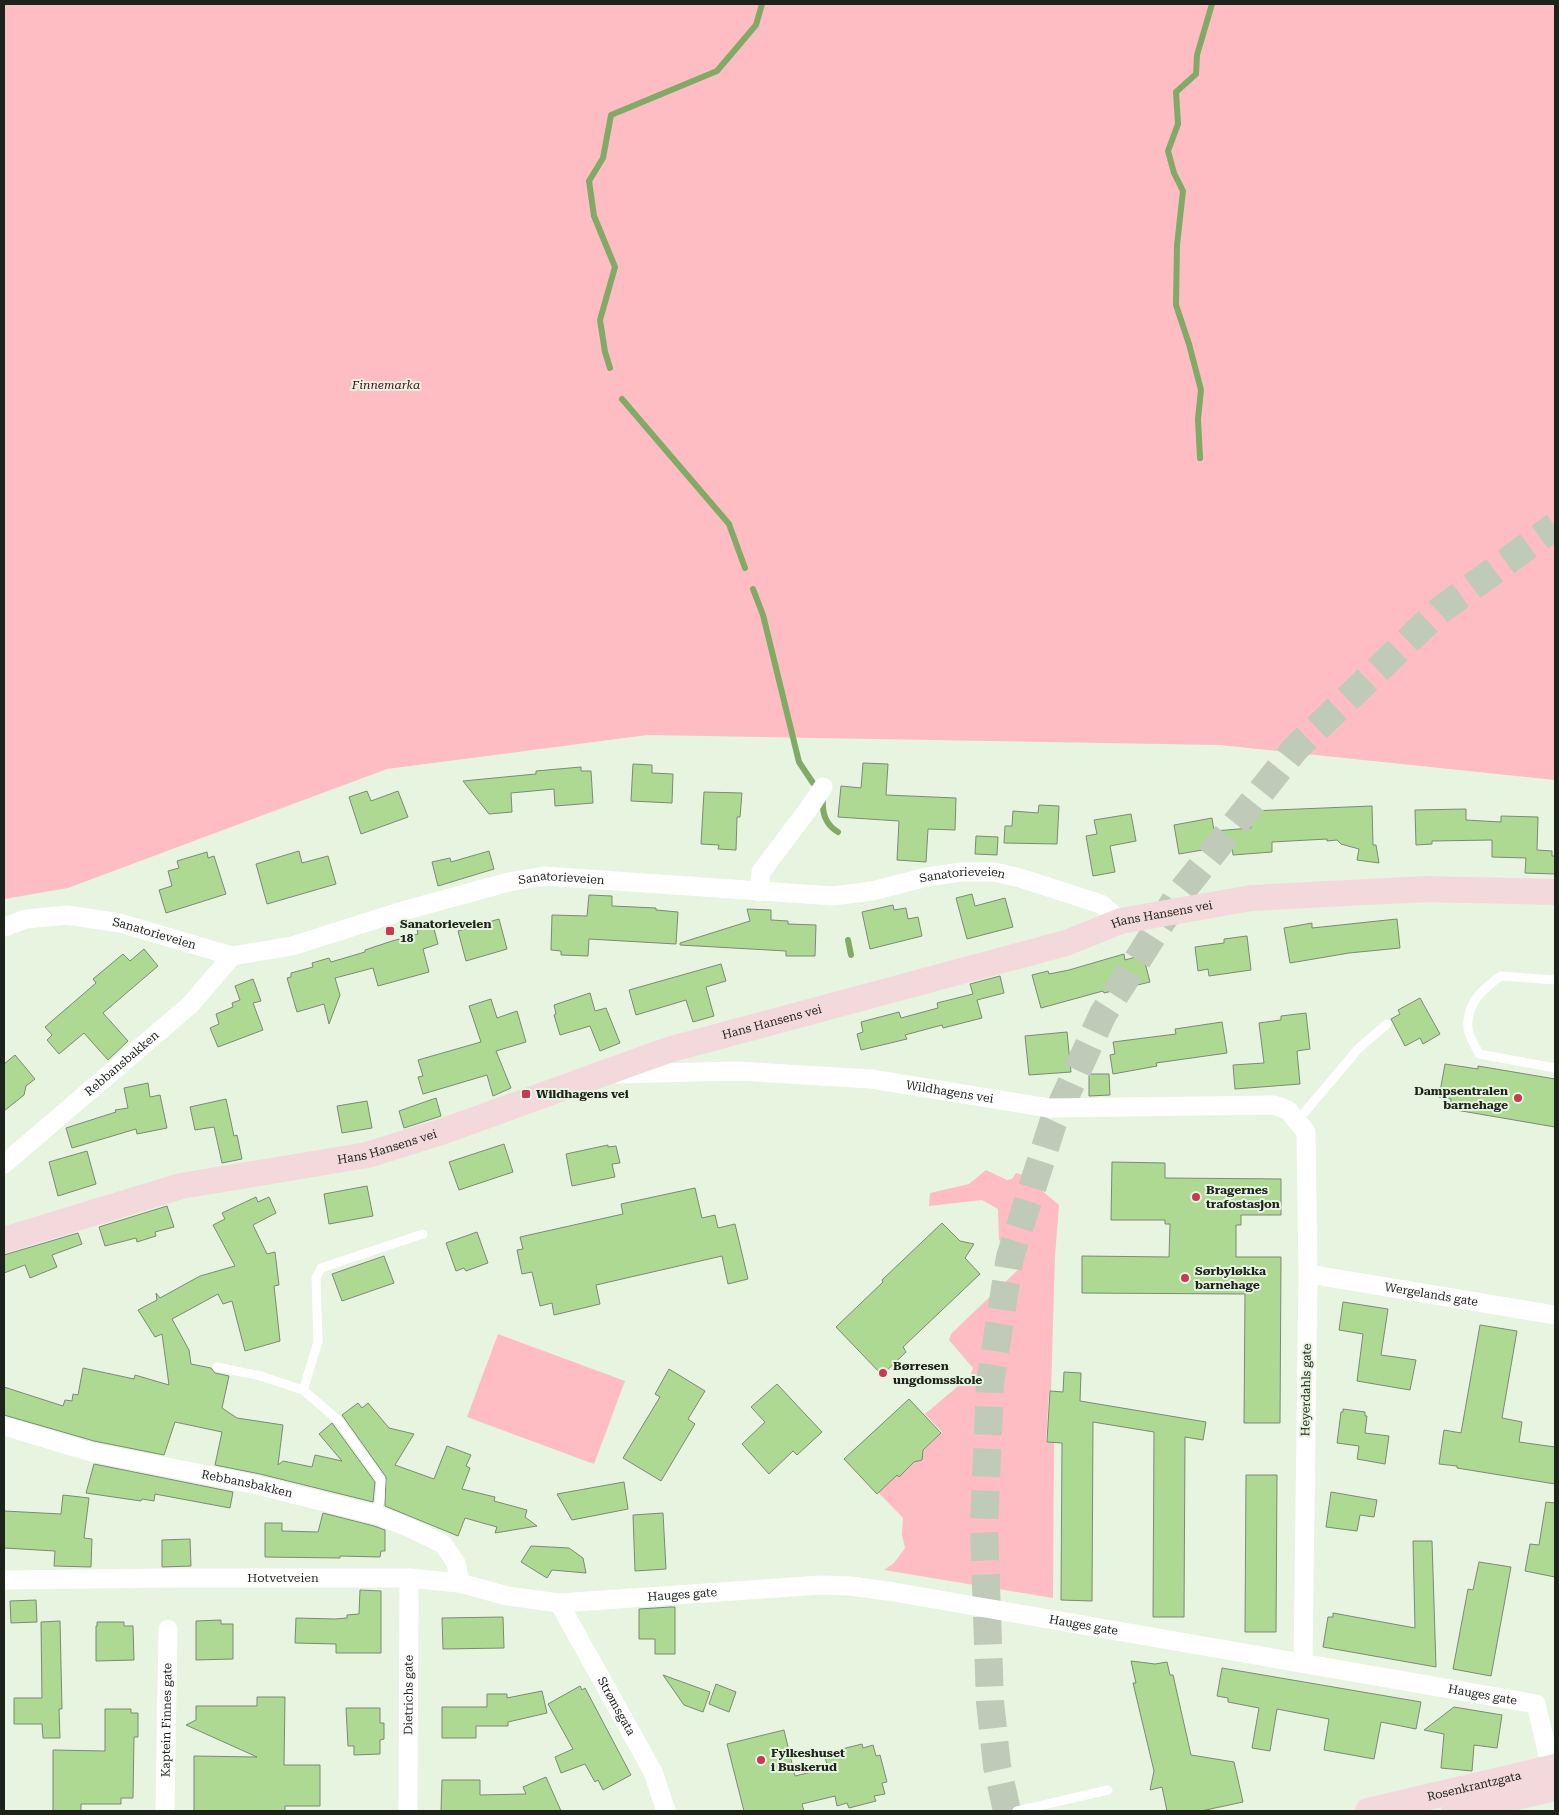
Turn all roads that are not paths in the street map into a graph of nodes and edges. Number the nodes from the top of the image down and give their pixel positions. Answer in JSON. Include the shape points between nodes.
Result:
{"nodes":[{"id":1,"x":823,"y":787,"type":"dead end"},
{"id":2,"x":759,"y":892,"type":"junction"},
{"id":3,"x":1555,"y":892,"type":"edge"},
{"id":4,"x":1121,"y":921,"type":"junction"},
{"id":5,"x":4,"y":927,"type":"edge"},
{"id":6,"x":232,"y":956,"type":"junction"},
{"id":7,"x":1555,"y":980,"type":"edge"},
{"id":8,"x":1386,"y":1024,"type":"dead end"},
{"id":9,"x":1555,"y":1068,"type":"edge"},
{"id":10,"x":596,"y":1074,"type":"junction"},
{"id":11,"x":1298,"y":1120,"type":"junction"},
{"id":12,"x":4,"y":1164,"type":"edge"},
{"id":13,"x":423,"y":1234,"type":"dead end"},
{"id":14,"x":4,"y":1240,"type":"edge"},
{"id":15,"x":1308,"y":1274,"type":"junction"},
{"id":16,"x":1555,"y":1315,"type":"edge"},
{"id":17,"x":217,"y":1367,"type":"dead end"},
{"id":18,"x":304,"y":1390,"type":"junction"},
{"id":19,"x":4,"y":1426,"type":"edge"},
{"id":20,"x":377,"y":1515,"type":"junction"},
{"id":21,"x":409,"y":1578,"type":"junction"},
{"id":22,"x":4,"y":1580,"type":"edge"},
{"id":23,"x":460,"y":1583,"type":"junction"},
{"id":24,"x":559,"y":1602,"type":"junction"},
{"id":25,"x":168,"y":1629,"type":"dead end"},
{"id":26,"x":1302,"y":1662,"type":"junction"},
{"id":27,"x":1554,"y":1778,"type":"edge"},
{"id":28,"x":1108,"y":1790,"type":"dead end"},
{"id":29,"x":1048,"y":1808,"type":"edge"},
{"id":30,"x":1401,"y":1808,"type":"edge"},
{"id":31,"x":165,"y":1811,"type":"edge"},
{"id":32,"x":408,"y":1811,"type":"edge"},
{"id":33,"x":666,"y":1811,"type":"edge"},
{"id":34,"x":1017,"y":1811,"type":"edge"},
{"id":35,"x":1368,"y":1811,"type":"edge"},
{"id":36,"x":1454,"y":1811,"type":"edge"}],
"edges":[{"from":1,"to":2,"type":"street","via":[[761,872]]},
{"from":2,"to":4,"type":"street","name":"Sanatorieveien","via":[[834,896],[872,891],[944,874],[994,872],[1101,904]]},
{"from":2,"to":6,"type":"street","name":"Sanatorieveien","via":[[544,876],[509,882],[399,912],[292,946]]},
{"from":3,"to":4,"type":"main road","name":"Hans Hansens vei","via":[[1426,889],[1251,898]]},
{"from":4,"to":10,"type":"main road","name":"Hans Hansens vei","via":[[1066,943],[668,1050]]},
{"from":5,"to":6,"type":"street","name":"Sanatorieveien","via":[[26,920],[67,916],[120,923]]},
{"from":6,"to":12,"type":"street","name":"Rebbansbakken","via":[[190,1006]]},
{"from":7,"to":9,"type":"lane","via":[[1501,976],[1483,989],[1470,1009],[1468,1031],[1479,1054]]},
{"from":8,"to":11,"type":"lane","via":[[1359,1048]]},
{"from":10,"to":11,"type":"street","name":"Wildhagens vei","via":[[738,1071],[871,1079],[1049,1108],[1274,1105],[1288,1110]]},
{"from":10,"to":14,"type":"main road","name":"Hans Hansens vei","via":[[441,1132],[367,1155],[181,1186]]},
{"from":11,"to":15,"type":"street","name":"Heyerdahls gate","via":[[1306,1132]]},
{"from":13,"to":18,"type":"lane","via":[[321,1268],[316,1278],[318,1342]]},
{"from":15,"to":16,"type":"street","name":"Wergelands gate"},
{"from":15,"to":26,"type":"street","name":"Heyerdahls gate"},
{"from":17,"to":18,"type":"lane","via":[[261,1376]]},
{"from":18,"to":20,"type":"lane","via":[[338,1420],[381,1480]]},
{"from":19,"to":20,"type":"street","name":"Rebbansbakken","via":[[91,1452],[257,1486]]},
{"from":20,"to":23,"type":"street","name":"Rebbansbakken","via":[[443,1544],[456,1563]]},
{"from":21,"to":22,"type":"street","name":"Hotvetveien"},
{"from":21,"to":23,"type":"street","name":"Hotvetveien"},
{"from":21,"to":32,"type":"street","name":"Dietrichs gate"},
{"from":23,"to":24,"type":"street","name":"Hotvetveien","via":[[507,1596]]},
{"from":24,"to":26,"type":"street","name":"Hauges gate","via":[[821,1585],[851,1586]]},
{"from":24,"to":33,"type":"street","name":"Strømsgata","via":[[653,1772]]},
{"from":25,"to":31,"type":"street","name":"Kaptein Finnes gate"},
{"from":26,"to":27,"type":"street","name":"Hauges gate","via":[[1536,1704]]},
{"from":27,"to":30,"type":"main road","name":"Rosenkrantzgata"},
{"from":27,"to":36,"type":"main road","name":"Rosenkrantzgata"},
{"from":28,"to":29,"type":"lane"},
{"from":29,"to":34,"type":"lane"},
{"from":30,"to":35,"type":"main road","name":"Rosenkrantzgata"}]}
